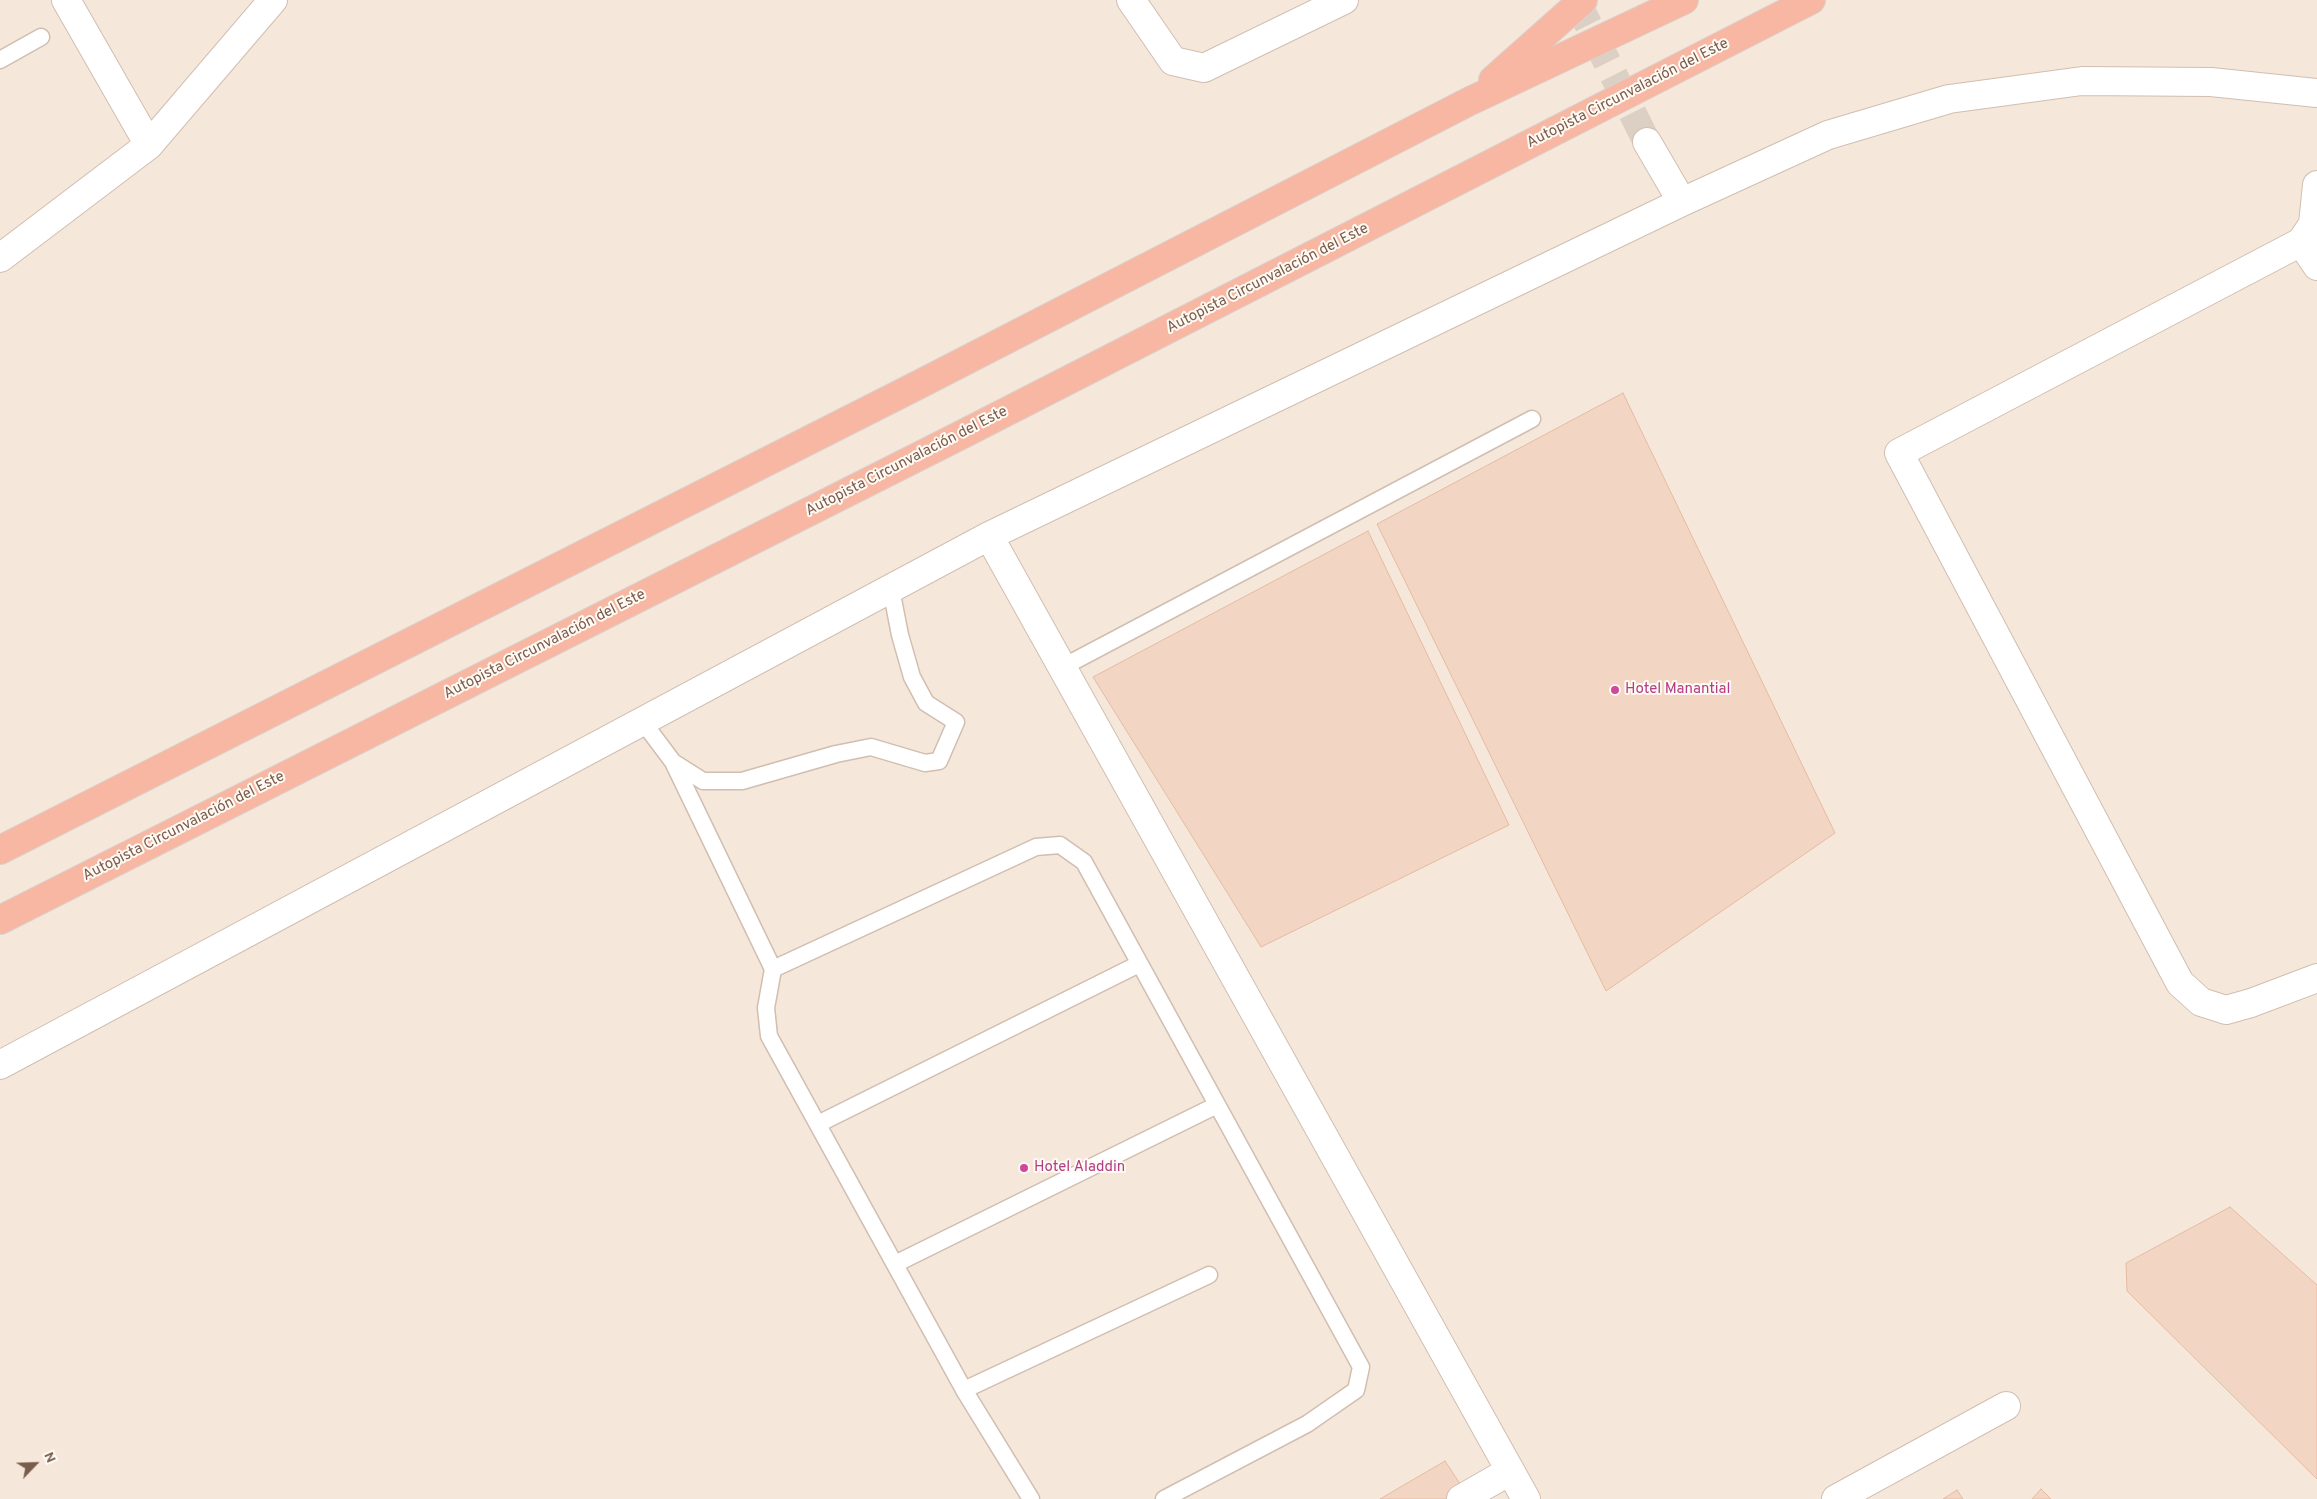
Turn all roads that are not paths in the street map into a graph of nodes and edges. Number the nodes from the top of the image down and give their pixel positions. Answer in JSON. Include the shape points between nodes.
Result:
{"nodes":[{"id":1,"x":66,"y":0,"type":"edge"},
{"id":2,"x":273,"y":0,"type":"edge"},
{"id":3,"x":1130,"y":0,"type":"edge"},
{"id":4,"x":1344,"y":0,"type":"edge"},
{"id":5,"x":1583,"y":0,"type":"edge"},
{"id":6,"x":1684,"y":0,"type":"edge"},
{"id":7,"x":1811,"y":0,"type":"edge"},
{"id":8,"x":42,"y":37,"type":"dead end"},
{"id":9,"x":0,"y":60,"type":"edge"},
{"id":10,"x":2317,"y":93,"type":"edge"},
{"id":11,"x":1470,"y":101,"type":"junction"},
{"id":12,"x":1647,"y":142,"type":"tunnel mouth"},
{"id":13,"x":150,"y":145,"type":"junction"},
{"id":14,"x":2317,"y":184,"type":"edge"},
{"id":15,"x":1682,"y":202,"type":"junction"},
{"id":16,"x":2301,"y":242,"type":"junction"},
{"id":17,"x":0,"y":258,"type":"edge"},
{"id":18,"x":2317,"y":266,"type":"edge"},
{"id":19,"x":1532,"y":419,"type":"dead end"},
{"id":20,"x":989,"y":536,"type":"junction"},
{"id":21,"x":891,"y":589,"type":"junction"},
{"id":22,"x":1061,"y":668,"type":"junction"},
{"id":23,"x":643,"y":722,"type":"junction"},
{"id":24,"x":673,"y":762,"type":"junction"},
{"id":25,"x":0,"y":850,"type":"edge"},
{"id":26,"x":0,"y":920,"type":"edge"},
{"id":27,"x":1139,"y":964,"type":"junction"},
{"id":28,"x":773,"y":969,"type":"junction"},
{"id":29,"x":2317,"y":978,"type":"edge"},
{"id":30,"x":0,"y":1065,"type":"edge"},
{"id":31,"x":1217,"y":1105,"type":"junction"},
{"id":32,"x":818,"y":1124,"type":"junction"},
{"id":33,"x":895,"y":1264,"type":"junction"},
{"id":34,"x":1208,"y":1275,"type":"dead end"},
{"id":35,"x":964,"y":1390,"type":"junction"},
{"id":36,"x":2006,"y":1406,"type":"dead end"},
{"id":37,"x":1510,"y":1471,"type":"junction"},
{"id":38,"x":1030,"y":1499,"type":"edge"},
{"id":39,"x":1164,"y":1499,"type":"edge"},
{"id":40,"x":1461,"y":1499,"type":"edge"},
{"id":41,"x":1526,"y":1499,"type":"edge"},
{"id":42,"x":1836,"y":1499,"type":"edge"}],
"edges":[{"from":1,"to":13,"type":"street"},
{"from":2,"to":13,"type":"street"},
{"from":3,"to":4,"type":"street","via":[[1173,62],[1204,68]]},
{"from":5,"to":11,"type":"highway"},
{"from":6,"to":11,"type":"highway"},
{"from":7,"to":26,"type":"highway","name":"Autopista Circunvalación del Este","via":[[997,417]]},
{"from":8,"to":9,"type":"lane"},
{"from":10,"to":15,"type":"street","via":[[2211,82],[2082,81],[1949,99],[1828,134]]},
{"from":11,"to":25,"type":"highway"},
{"from":12,"to":15,"type":"street"},
{"from":13,"to":17,"type":"street"},
{"from":14,"to":16,"type":"street","via":[[2313,224]]},
{"from":15,"to":20,"type":"street"},
{"from":16,"to":18,"type":"street"},
{"from":16,"to":29,"type":"street","via":[[1899,452],[2180,983],[2201,1002],[2226,1010],[2252,1004]]},
{"from":19,"to":22,"type":"lane"},
{"from":20,"to":21,"type":"street"},
{"from":20,"to":22,"type":"street"},
{"from":21,"to":23,"type":"street"},
{"from":21,"to":24,"type":"lane","via":[[912,677],[926,703],[956,722],[939,761],[925,764],[871,747],[742,781],[703,781]]},
{"from":22,"to":37,"type":"street"},
{"from":23,"to":24,"type":"lane"},
{"from":23,"to":30,"type":"street"},
{"from":24,"to":28,"type":"lane"},
{"from":27,"to":28,"type":"lane","via":[[1084,862],[1060,845],[1036,847]]},
{"from":27,"to":31,"type":"lane"},
{"from":27,"to":32,"type":"lane"},
{"from":28,"to":32,"type":"lane","via":[[766,1008],[769,1036]]},
{"from":31,"to":33,"type":"lane"},
{"from":31,"to":39,"type":"lane","via":[[1360,1367],[1356,1390],[1307,1424]]},
{"from":32,"to":33,"type":"lane"},
{"from":33,"to":35,"type":"lane"},
{"from":34,"to":35,"type":"lane"},
{"from":35,"to":38,"type":"lane"},
{"from":36,"to":42,"type":"street"},
{"from":37,"to":40,"type":"street"},
{"from":37,"to":41,"type":"street"}]}
